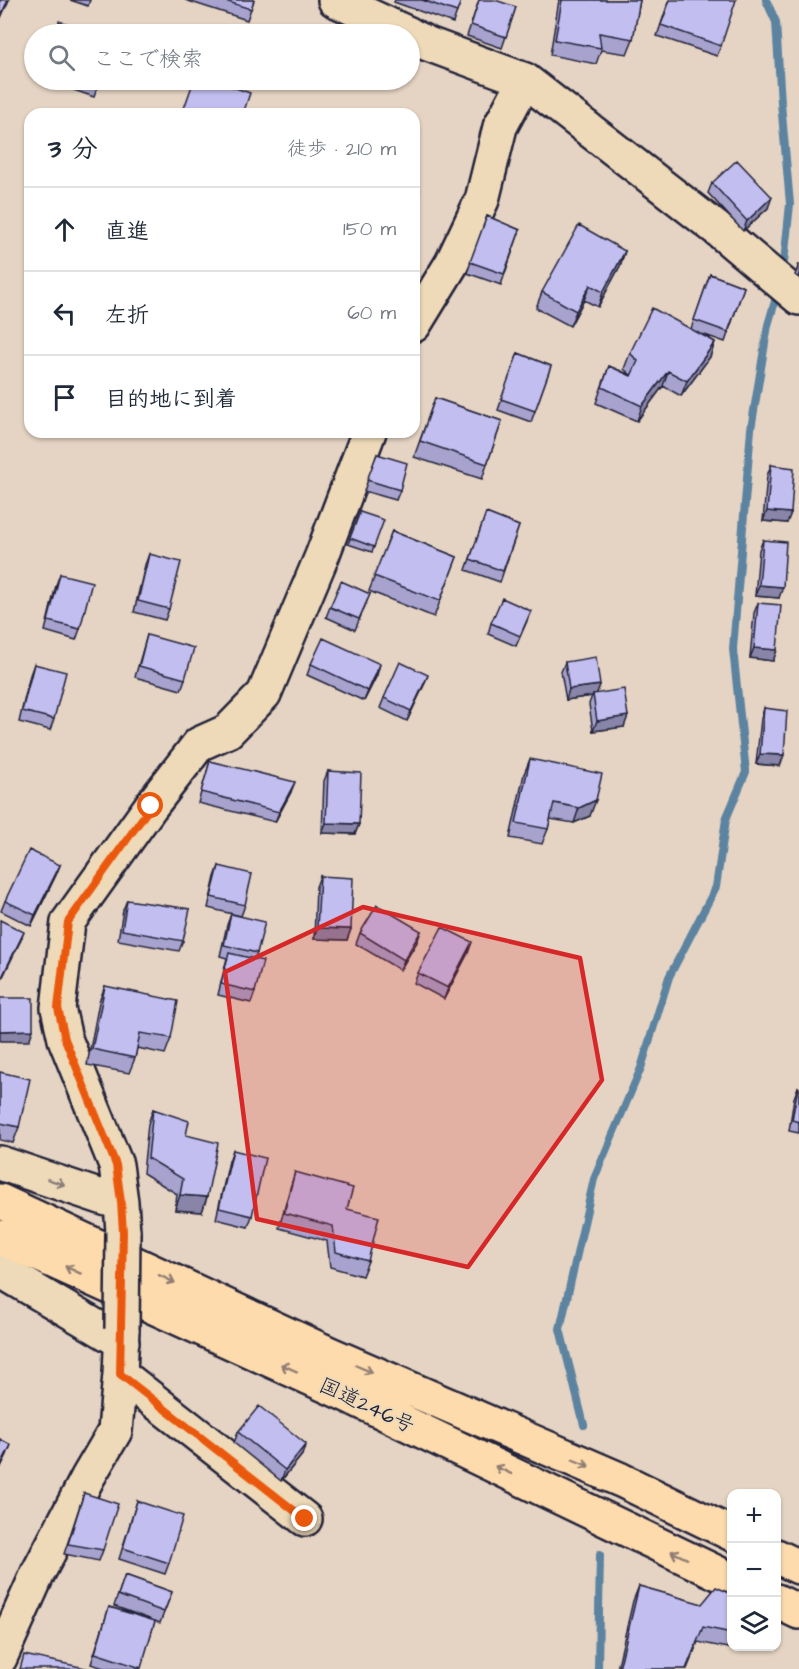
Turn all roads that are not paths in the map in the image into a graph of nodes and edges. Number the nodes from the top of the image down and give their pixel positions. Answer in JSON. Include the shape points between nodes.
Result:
{"nodes":[{"id":1,"x":335,"y":0,"type":"edge"},
{"id":2,"x":386,"y":24,"type":"edge"},
{"id":3,"x":420,"y":40,"type":"edge"},
{"id":4,"x":525,"y":80,"type":"junction"},
{"id":5,"x":799,"y":298,"type":"edge"},
{"id":6,"x":420,"y":315,"type":"edge"},
{"id":7,"x":367,"y":438,"type":"edge"},
{"id":8,"x":0,"y":1164,"type":"edge"},
{"id":9,"x":0,"y":1201,"type":"edge"},
{"id":10,"x":122,"y":1217,"type":"junction"},
{"id":11,"x":0,"y":1237,"type":"edge"},
{"id":12,"x":0,"y":1270,"type":"edge"},
{"id":13,"x":122,"y":1348,"type":"junction"},
{"id":14,"x":305,"y":1519,"type":"dead end"},
{"id":15,"x":727,"y":1532,"type":"edge"},
{"id":16,"x":781,"y":1558,"type":"edge"},
{"id":17,"x":799,"y":1567,"type":"edge"},
{"id":18,"x":727,"y":1578,"type":"edge"},
{"id":19,"x":781,"y":1603,"type":"edge"},
{"id":20,"x":799,"y":1612,"type":"edge"},
{"id":21,"x":0,"y":1658,"type":"edge"}],
"edges":[{"from":1,"to":2,"type":"street"},
{"from":3,"to":4,"type":"street"},
{"from":4,"to":5,"type":"street","via":[[716,228]]},
{"from":4,"to":6,"type":"street","via":[[500,127],[482,200],[452,263]]},
{"from":7,"to":10,"type":"street","via":[[264,694],[228,731],[199,744],[68,922],[58,1008],[65,1039],[116,1165]]},
{"from":8,"to":10,"type":"street","one_way":true,"via":[[107,1199]]},
{"from":9,"to":15,"type":"highway","name":"国道246号","one_way":true,"via":[[332,1355],[621,1480]]},
{"from":10,"to":13,"type":"street","bridge":true},
{"from":18,"to":11,"type":"highway","name":"国道246号","one_way":true,"via":[[345,1394]]},
{"from":12,"to":13,"type":"street"},
{"from":13,"to":14,"type":"street"},
{"from":13,"to":21,"type":"street","via":[[115,1431],[38,1573]]},
{"from":16,"to":17,"type":"highway"},
{"from":19,"to":20,"type":"highway"}]}
